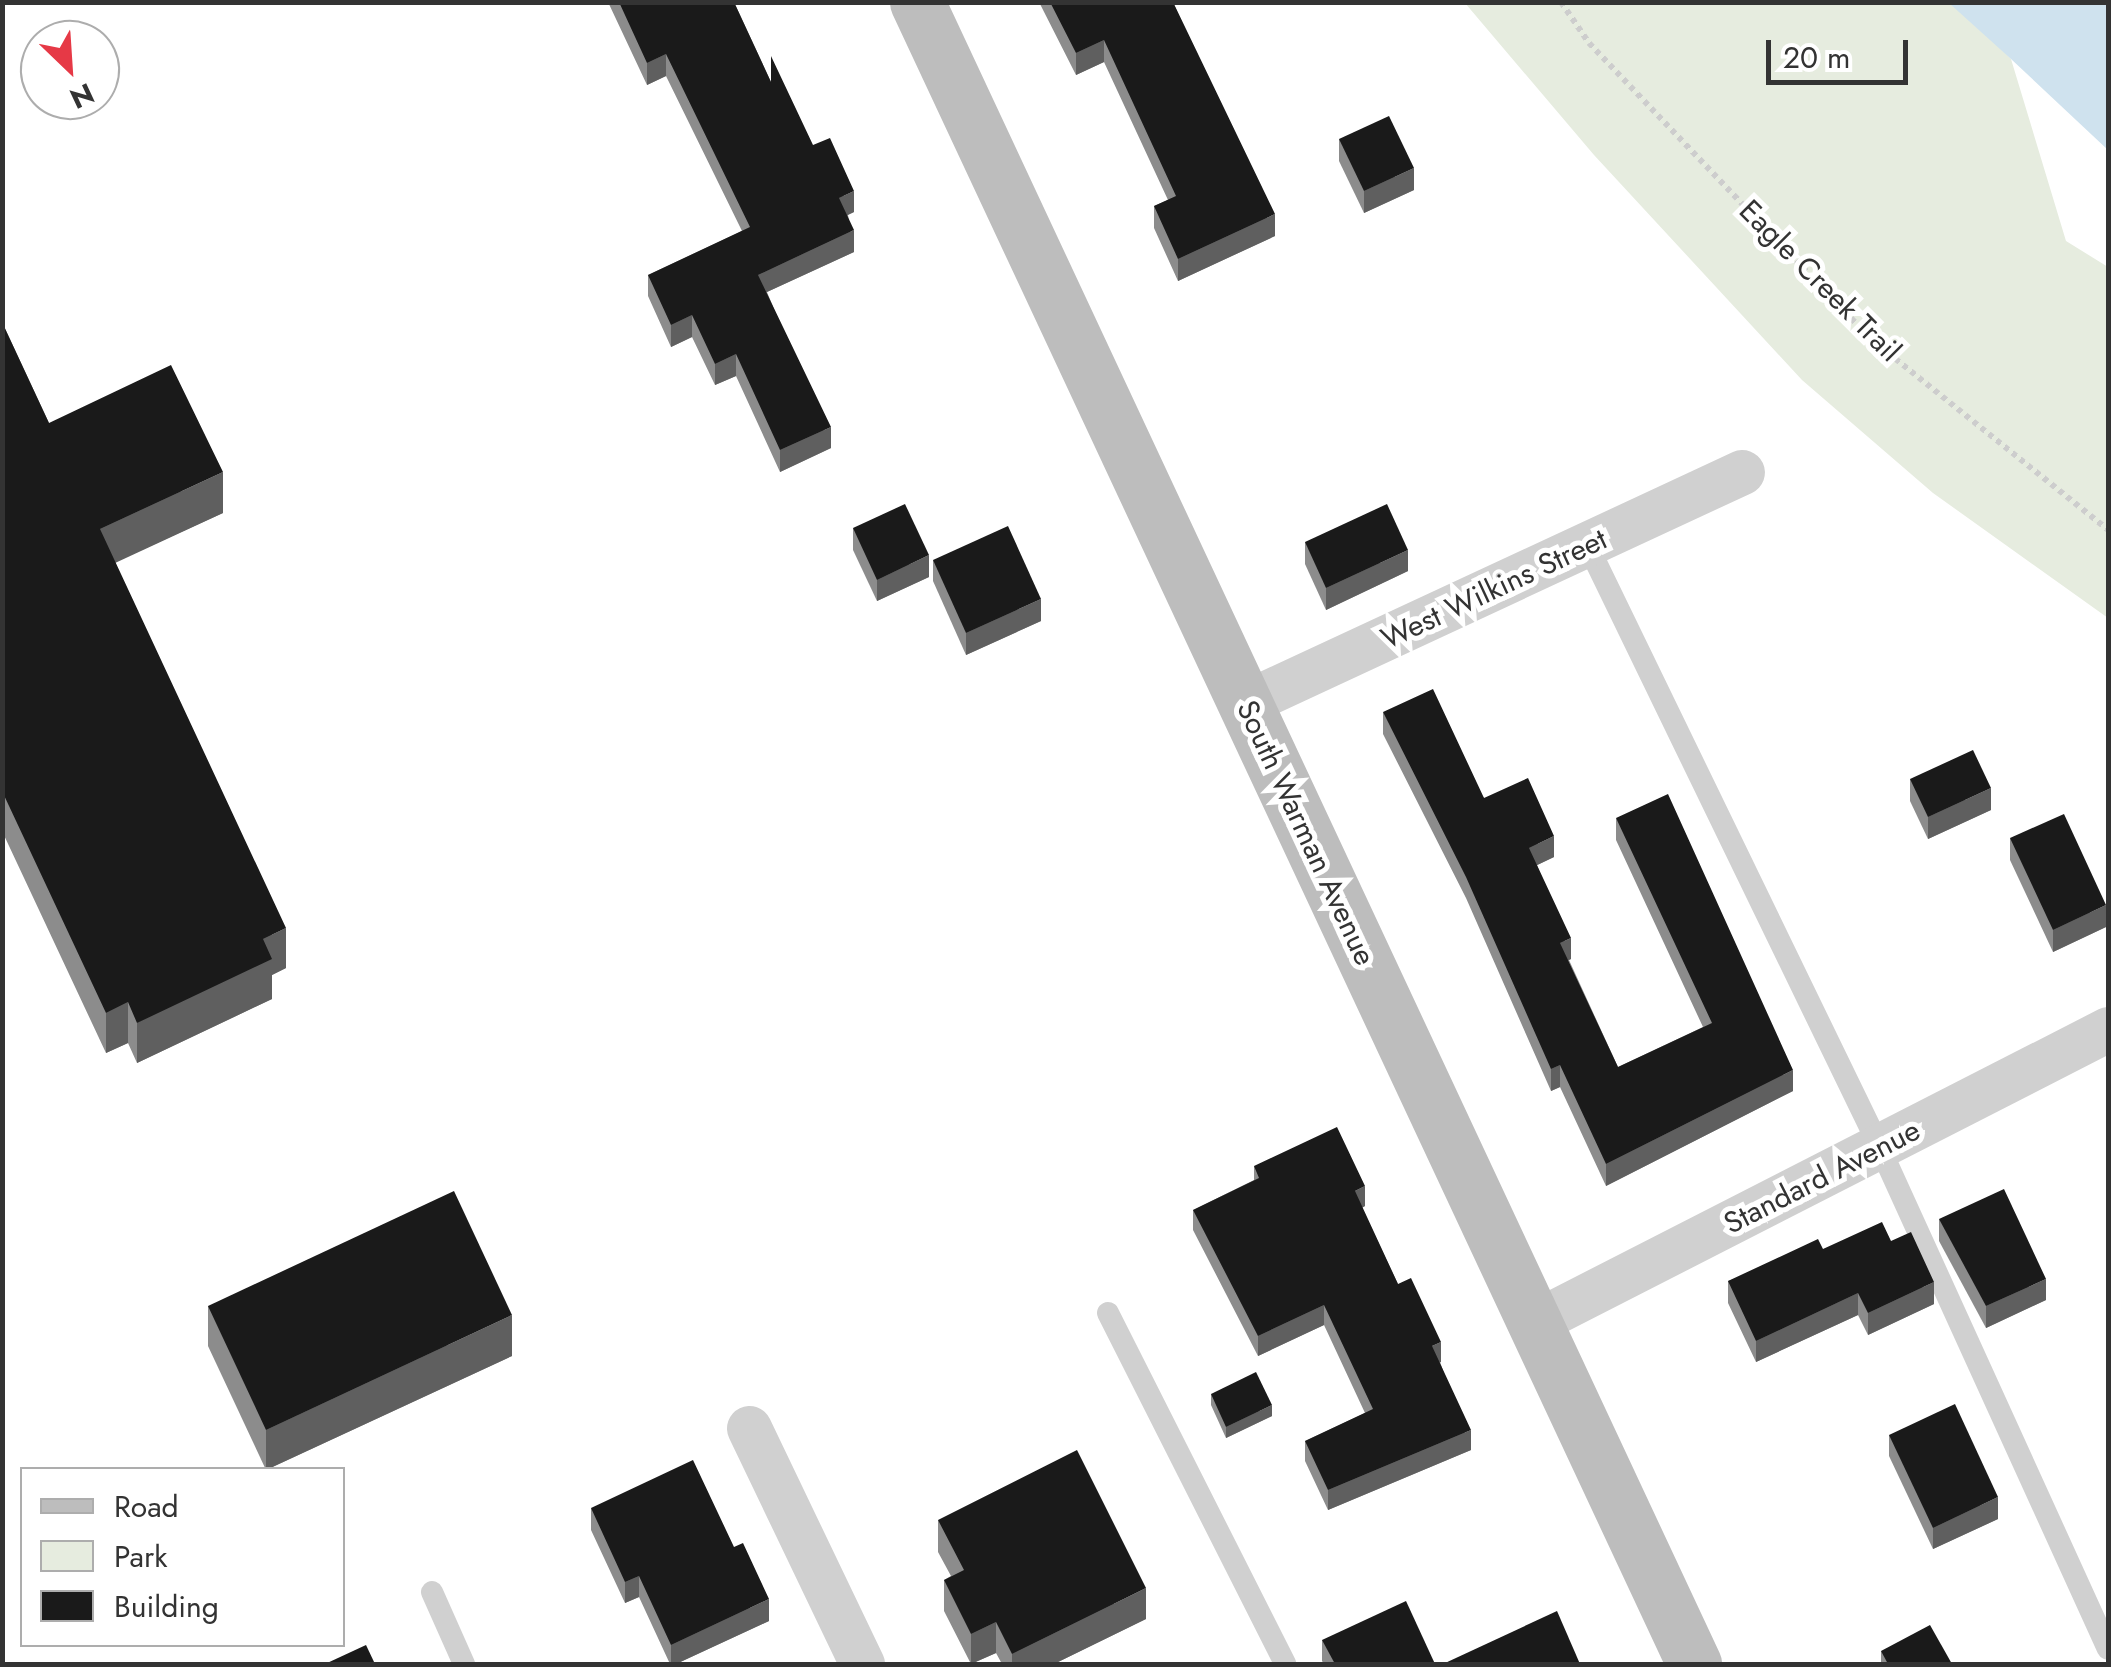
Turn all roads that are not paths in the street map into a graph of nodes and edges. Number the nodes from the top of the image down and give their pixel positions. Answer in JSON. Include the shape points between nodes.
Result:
{"nodes":[{"id":1,"x":917,"y":2,"type":"edge"},
{"id":2,"x":1742,"y":472,"type":"dead end"},
{"id":3,"x":1588,"y":546,"type":"junction"},
{"id":4,"x":1245,"y":703,"type":"junction"},
{"id":5,"x":2108,"y":1029,"type":"edge"},
{"id":6,"x":1880,"y":1148,"type":"junction"},
{"id":7,"x":1108,"y":1313,"type":"dead end"},
{"id":8,"x":1535,"y":1322,"type":"junction"},
{"id":9,"x":749,"y":1428,"type":"dead end"},
{"id":10,"x":432,"y":1592,"type":"dead end"},
{"id":11,"x":2108,"y":1649,"type":"edge"},
{"id":12,"x":464,"y":1664,"type":"edge"},
{"id":13,"x":862,"y":1664,"type":"edge"},
{"id":14,"x":1284,"y":1664,"type":"edge"},
{"id":15,"x":1694,"y":1664,"type":"edge"}],
"edges":[{"from":1,"to":4,"type":"main road","name":"South Warman Avenue"},
{"from":2,"to":3,"type":"street","name":"West Wilkins Street"},
{"from":3,"to":4,"type":"street","name":"West Wilkins Street"},
{"from":3,"to":6,"type":"lane"},
{"from":4,"to":8,"type":"main road","name":"South Warman Avenue"},
{"from":5,"to":6,"type":"street","name":"Standard Avenue"},
{"from":6,"to":8,"type":"street","name":"Standard Avenue"},
{"from":6,"to":11,"type":"lane"},
{"from":7,"to":14,"type":"lane"},
{"from":8,"to":15,"type":"main road","name":"South Warman Avenue"},
{"from":9,"to":13,"type":"street"},
{"from":10,"to":12,"type":"lane"}]}
